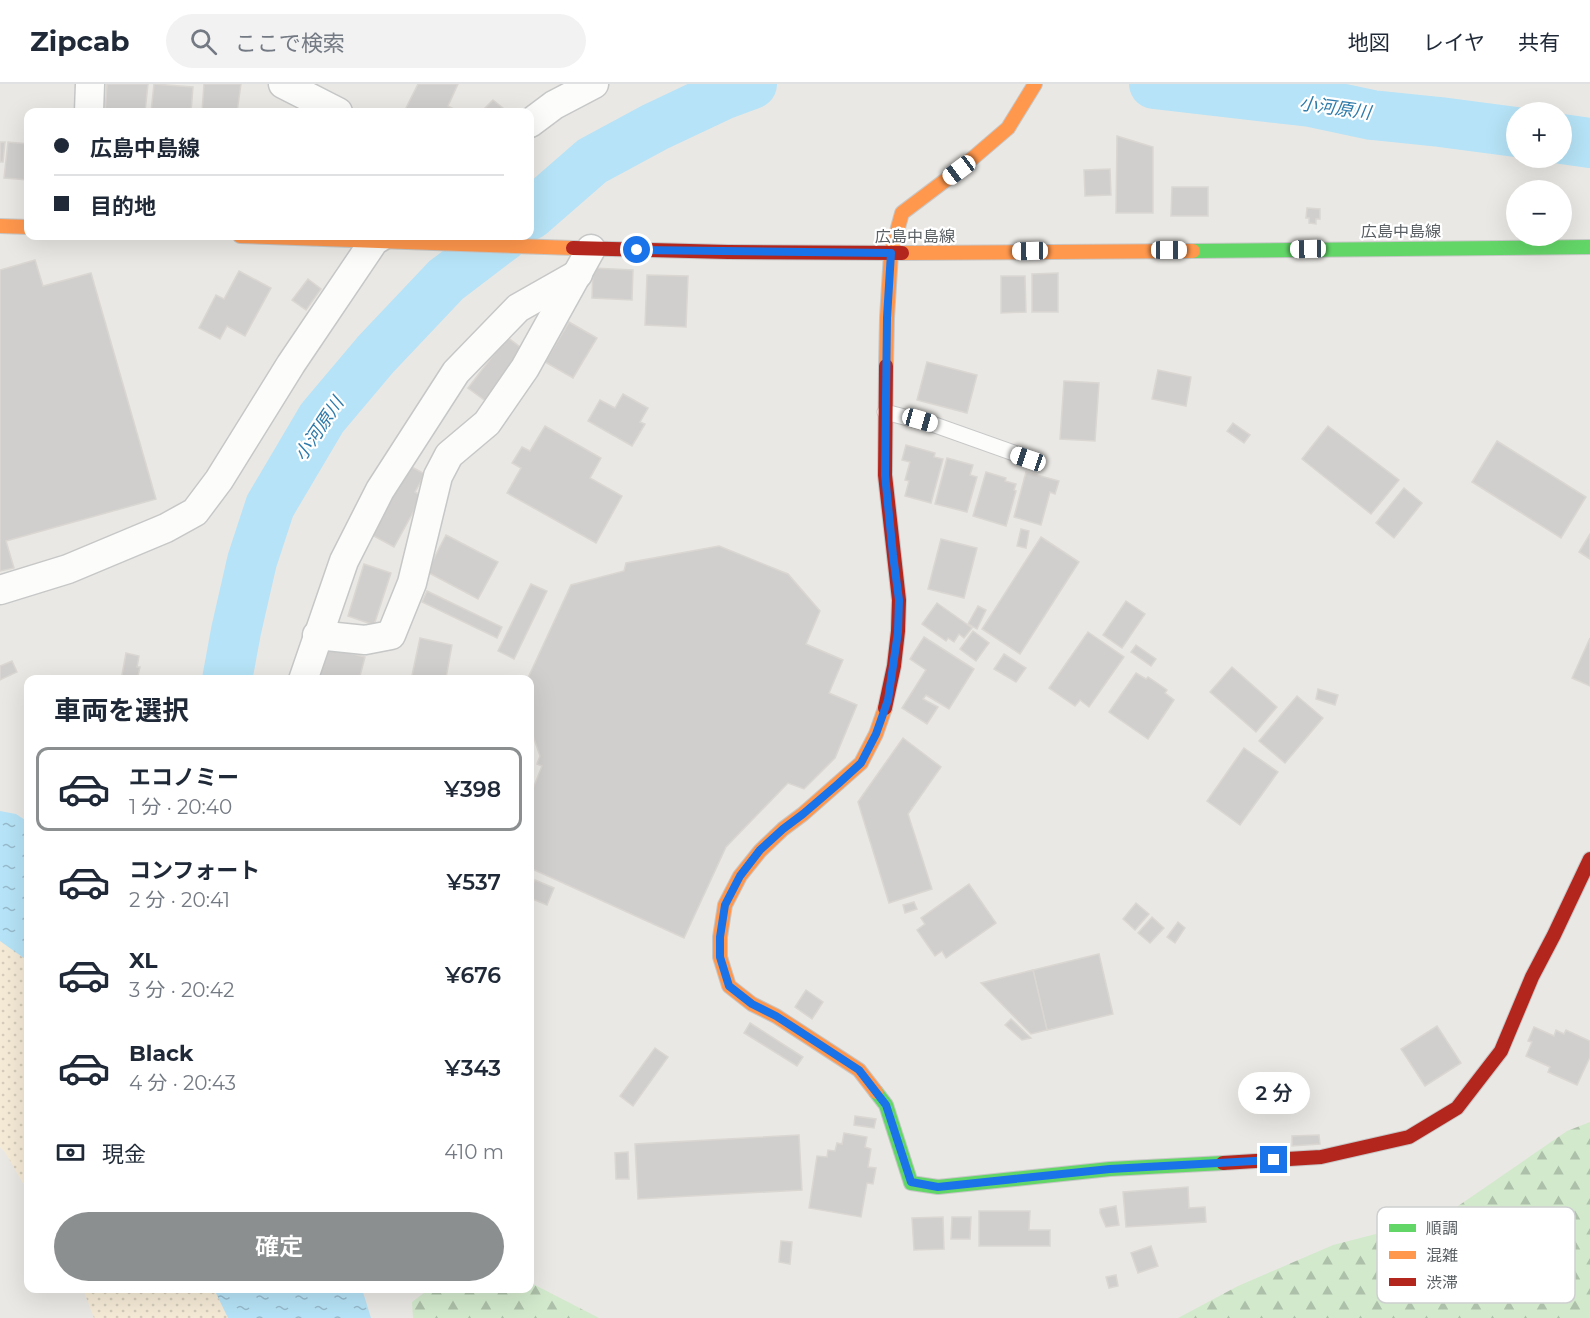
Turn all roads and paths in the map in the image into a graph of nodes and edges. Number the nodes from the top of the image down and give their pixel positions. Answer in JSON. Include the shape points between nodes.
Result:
{"nodes":[{"id":1,"x":90,"y":84,"type":"edge"},
{"id":2,"x":284,"y":84,"type":"edge"},
{"id":3,"x":594,"y":84,"type":"edge"},
{"id":4,"x":1035,"y":84,"type":"edge"},
{"id":5,"x":89,"y":108,"type":"edge"},
{"id":6,"x":330,"y":108,"type":"edge"},
{"id":7,"x":534,"y":120,"type":"edge"},
{"id":8,"x":0,"y":226,"type":"edge"},
{"id":9,"x":24,"y":227,"type":"edge"},
{"id":10,"x":384,"y":240,"type":"edge"},
{"id":11,"x":396,"y":240,"type":"edge"},
{"id":12,"x":1590,"y":247,"type":"edge"},
{"id":13,"x":891,"y":253,"type":"junction"},
{"id":14,"x":582,"y":257,"type":"junction"},
{"id":15,"x":885,"y":412,"type":"junction"},
{"id":16,"x":1028,"y":459,"type":"dead end"},
{"id":17,"x":0,"y":590,"type":"edge"},
{"id":18,"x":317,"y":635,"type":"junction"},
{"id":19,"x":305,"y":675,"type":"edge"},
{"id":20,"x":1590,"y":860,"type":"edge"}],
"edges":[{"from":1,"to":5,"type":"street"},
{"from":2,"to":6,"type":"street"},
{"from":3,"to":7,"type":"street"},
{"from":4,"to":13,"type":"street","via":[[1008,128],[902,213]]},
{"from":8,"to":9,"type":"street"},
{"from":10,"to":17,"type":"street","via":[[291,364],[195,512],[68,569]]},
{"from":11,"to":14,"type":"street","name":"広島中島線"},
{"from":12,"to":13,"type":"street","name":"広島中島線"},
{"from":13,"to":14,"type":"street","name":"広島中島線"},
{"from":13,"to":15,"type":"street"},
{"from":14,"to":18,"type":"street","via":[[518,308],[456,372],[380,490],[344,561]]},
{"from":14,"to":18,"type":"street","via":[[525,368],[487,423],[445,462],[412,583],[391,634],[365,640]]},
{"from":15,"to":16,"type":"lane","via":[[935,425]]},
{"from":15,"to":20,"type":"street","via":[[885,475],[899,600],[888,700],[861,763],[760,850],[740,876],[725,905],[720,957],[729,986],[859,1070],[886,1105],[911,1182],[938,1187],[1110,1169],[1321,1157],[1409,1137],[1457,1108],[1501,1051],[1532,977]]},
{"from":18,"to":19,"type":"street"}]}
